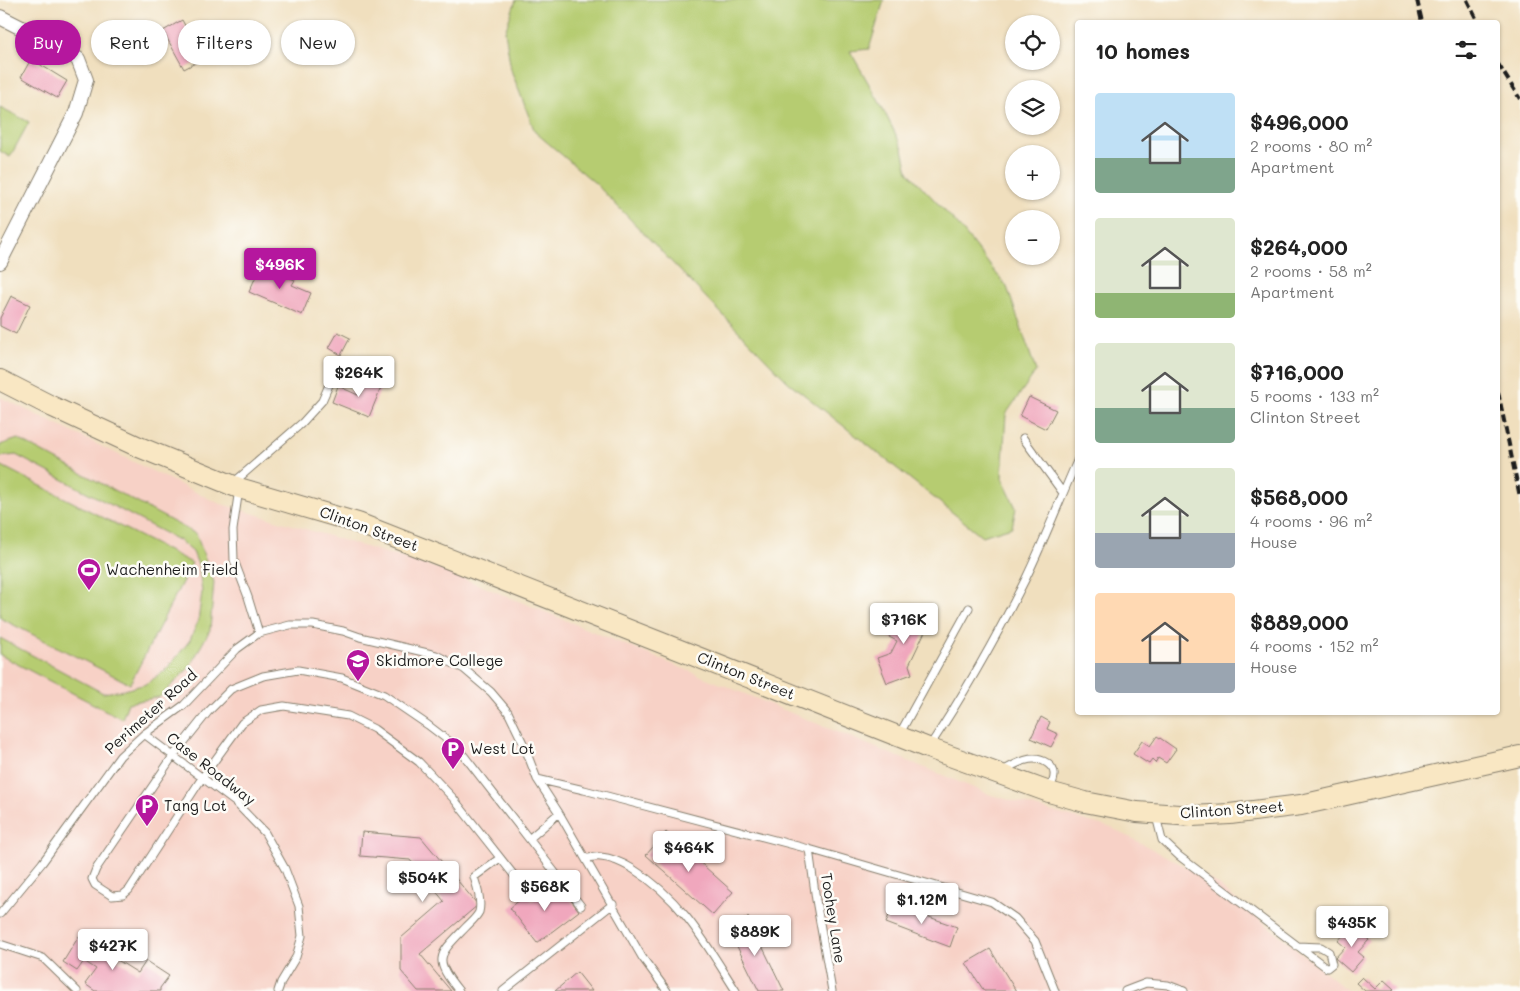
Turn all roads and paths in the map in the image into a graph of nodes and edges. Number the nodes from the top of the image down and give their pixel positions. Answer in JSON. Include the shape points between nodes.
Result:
{"nodes":[{"id":1,"x":0,"y":17,"type":"edge"},
{"id":2,"x":0,"y":262,"type":"edge"},
{"id":3,"x":335,"y":364,"type":"dead end"},
{"id":4,"x":0,"y":380,"type":"edge"},
{"id":5,"x":1023,"y":438,"type":"dead end"},
{"id":6,"x":1075,"y":466,"type":"edge"},
{"id":7,"x":235,"y":487,"type":"junction"},
{"id":8,"x":1063,"y":493,"type":"junction"},
{"id":9,"x":968,"y":608,"type":"dead end"},
{"id":10,"x":259,"y":633,"type":"junction"},
{"id":11,"x":144,"y":734,"type":"junction"},
{"id":12,"x":898,"y":736,"type":"junction"},
{"id":13,"x":928,"y":748,"type":"junction"},
{"id":14,"x":173,"y":756,"type":"junction"},
{"id":15,"x":1520,"y":756,"type":"edge"},
{"id":16,"x":997,"y":774,"type":"junction"},
{"id":17,"x":202,"y":778,"type":"junction"},
{"id":18,"x":537,"y":779,"type":"junction"},
{"id":19,"x":1049,"y":792,"type":"junction"},
{"id":20,"x":559,"y":813,"type":"junction"},
{"id":21,"x":1156,"y":813,"type":"junction"},
{"id":22,"x":530,"y":839,"type":"junction"},
{"id":23,"x":809,"y":849,"type":"junction"},
{"id":24,"x":500,"y":858,"type":"junction"},
{"id":25,"x":586,"y":858,"type":"junction"},
{"id":26,"x":524,"y":888,"type":"dead end"},
{"id":27,"x":613,"y":904,"type":"junction"},
{"id":28,"x":582,"y":906,"type":"dead end"},
{"id":29,"x":0,"y":914,"type":"edge"},
{"id":30,"x":0,"y":944,"type":"edge"},
{"id":31,"x":1297,"y":946,"type":"junction"},
{"id":32,"x":77,"y":990,"type":"edge"},
{"id":33,"x":278,"y":991,"type":"edge"},
{"id":34,"x":459,"y":991,"type":"edge"},
{"id":35,"x":503,"y":991,"type":"edge"},
{"id":36,"x":667,"y":991,"type":"edge"},
{"id":37,"x":736,"y":991,"type":"edge"},
{"id":38,"x":832,"y":991,"type":"edge"},
{"id":39,"x":1055,"y":991,"type":"edge"},
{"id":40,"x":1125,"y":991,"type":"edge"},
{"id":41,"x":1184,"y":991,"type":"edge"}],
"edges":[{"from":1,"to":2,"type":"street","via":[[78,59],[86,80],[76,113]]},
{"from":3,"to":7,"type":"lane","via":[[322,401]]},
{"from":4,"to":7,"type":"street","name":"Clinton Street","via":[[138,447]]},
{"from":5,"to":8,"type":"lane"},
{"from":6,"to":8,"type":"lane"},
{"from":7,"to":10,"type":"lane","via":[[234,560]]},
{"from":7,"to":12,"type":"street","name":"Clinton Street","via":[[358,523]]},
{"from":8,"to":13,"type":"lane","via":[[1021,587],[955,708]]},
{"from":9,"to":12,"type":"lane"},
{"from":10,"to":11,"type":"lane","name":"Perimeter Road","via":[[238,648],[184,705]]},
{"from":10,"to":18,"type":"lane","name":"Perimeter Road","via":[[290,625],[313,625],[436,655],[464,669],[508,712]]},
{"from":11,"to":14,"type":"lane","name":"Case Roadway"},
{"from":11,"to":29,"type":"lane","name":"Perimeter Road","via":[[120,756],[42,864]]},
{"from":12,"to":13,"type":"street","name":"Clinton Street"},
{"from":13,"to":16,"type":"street","name":"Clinton Street"},
{"from":14,"to":17,"type":"lane","name":"Case Roadway"},
{"from":14,"to":17,"type":"lane","via":[[96,869],[92,879],[95,885],[112,896],[123,895],[129,890]]},
{"from":14,"to":22,"type":"lane","via":[[208,712],[232,689],[263,676],[298,670],[342,678],[384,695],[458,748]]},
{"from":15,"to":21,"type":"street","name":"Clinton Street","via":[[1301,805],[1230,814],[1192,816]]},
{"from":16,"to":19,"type":"street","name":"Clinton Street"},
{"from":16,"to":19,"type":"lane","via":[[1032,759],[1042,760],[1052,766],[1055,774]]},
{"from":17,"to":24,"type":"lane","via":[[242,723],[261,710],[284,706],[348,716],[374,729],[419,762],[453,798]]},
{"from":17,"to":33,"type":"lane","name":"Case Roadway","via":[[236,803],[265,833],[285,870],[299,906],[302,936],[296,957]]},
{"from":18,"to":20,"type":"lane","name":"Perimeter Road"},
{"from":18,"to":23,"type":"lane"},
{"from":19,"to":21,"type":"street","name":"Clinton Street","via":[[1085,802]]},
{"from":20,"to":22,"type":"lane"},
{"from":20,"to":25,"type":"lane","name":"Perimeter Road"},
{"from":21,"to":31,"type":"lane","via":[[1162,840],[1173,851]]},
{"from":22,"to":28,"type":"lane"},
{"from":23,"to":38,"type":"lane","name":"Toohey Lane"},
{"from":23,"to":39,"type":"lane","via":[[992,902],[1016,918],[1035,941]]},
{"from":24,"to":26,"type":"lane"},
{"from":24,"to":34,"type":"lane","via":[[474,877],[479,910],[445,948],[442,957],[442,968]]},
{"from":25,"to":27,"type":"lane","name":"Perimeter Road"},
{"from":25,"to":37,"type":"lane","via":[[601,857],[620,862],[669,896],[688,917]]},
{"from":27,"to":35,"type":"lane"},
{"from":27,"to":36,"type":"lane","name":"Perimeter Road","via":[[642,957]]},
{"from":30,"to":32,"type":"lane","via":[[43,958]]},
{"from":31,"to":31,"type":"lane","via":[[1327,968],[1332,964],[1329,952],[1322,947]]},
{"from":40,"to":41,"type":"lane","via":[[1146,983],[1168,985]]}]}
